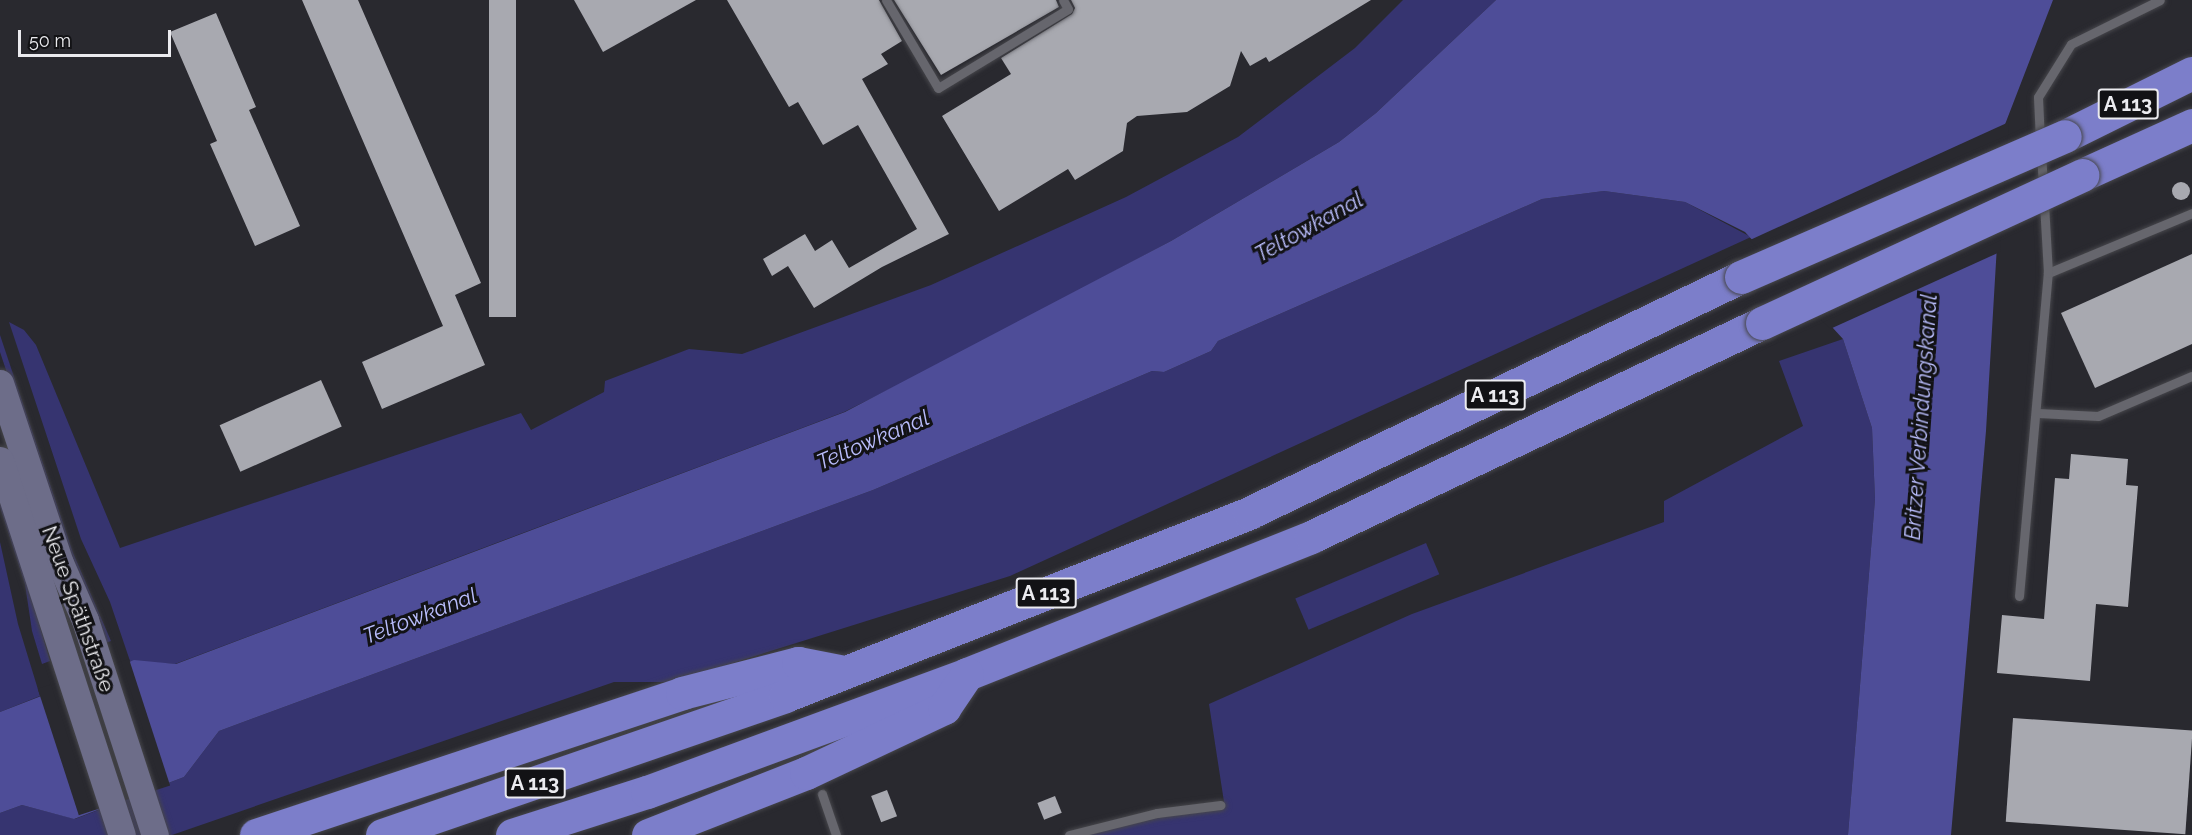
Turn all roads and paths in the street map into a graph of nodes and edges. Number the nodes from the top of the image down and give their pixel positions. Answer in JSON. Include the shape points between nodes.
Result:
{"nodes":[{"id":1,"x":886,"y":0,"type":"edge"},
{"id":2,"x":1063,"y":0,"type":"edge"},
{"id":3,"x":2160,"y":0,"type":"edge"},
{"id":4,"x":2192,"y":73,"type":"edge"},
{"id":5,"x":2192,"y":125,"type":"edge"},
{"id":6,"x":2192,"y":213,"type":"edge"},
{"id":7,"x":2048,"y":273,"type":"junction"},
{"id":8,"x":2192,"y":376,"type":"edge"},
{"id":9,"x":0,"y":383,"type":"edge"},
{"id":10,"x":2038,"y":413,"type":"junction"},
{"id":11,"x":0,"y":460,"type":"edge"},
{"id":12,"x":2019,"y":596,"type":"dead end"},
{"id":13,"x":844,"y":672,"type":"junction"},
{"id":14,"x":967,"y":675,"type":"junction"},
{"id":15,"x":822,"y":794,"type":"dead end"},
{"id":16,"x":1220,"y":805,"type":"dead end"},
{"id":17,"x":153,"y":828,"type":"edge"},
{"id":18,"x":121,"y":833,"type":"edge"},
{"id":19,"x":256,"y":835,"type":"edge"},
{"id":20,"x":382,"y":835,"type":"edge"},
{"id":21,"x":512,"y":835,"type":"edge"},
{"id":22,"x":648,"y":835,"type":"edge"},
{"id":23,"x":836,"y":835,"type":"edge"},
{"id":24,"x":1069,"y":835,"type":"edge"}],
"edges":[{"from":1,"to":2,"type":"lane","via":[[938,88],[1068,9]]},
{"from":3,"to":7,"type":"lane","via":[[2071,44],[2038,97]]},
{"from":4,"to":13,"type":"highway","number":"A 113","bridge":true,"via":[[2065,136],[1741,277],[1249,513]]},
{"from":5,"to":14,"type":"highway","number":"A 113","bridge":true,"via":[[1665,368],[1311,537]]},
{"from":6,"to":7,"type":"lane"},
{"from":7,"to":10,"type":"lane"},
{"from":8,"to":10,"type":"lane","via":[[2098,416]]},
{"from":9,"to":17,"type":"main road","name":"Neue Späthstraße","via":[[60,563],[94,647]]},
{"from":10,"to":12,"type":"lane"},
{"from":11,"to":18,"type":"main road","name":"Neue Späthstraße"},
{"from":13,"to":19,"type":"highway","via":[[798,663],[682,693]]},
{"from":13,"to":20,"type":"highway","number":"A 113"},
{"from":14,"to":21,"type":"highway","number":"A 113","via":[[647,792]]},
{"from":14,"to":22,"type":"highway","via":[[944,708],[806,772]]},
{"from":15,"to":23,"type":"lane"},
{"from":16,"to":24,"type":"lane","via":[[1157,813]]}]}
